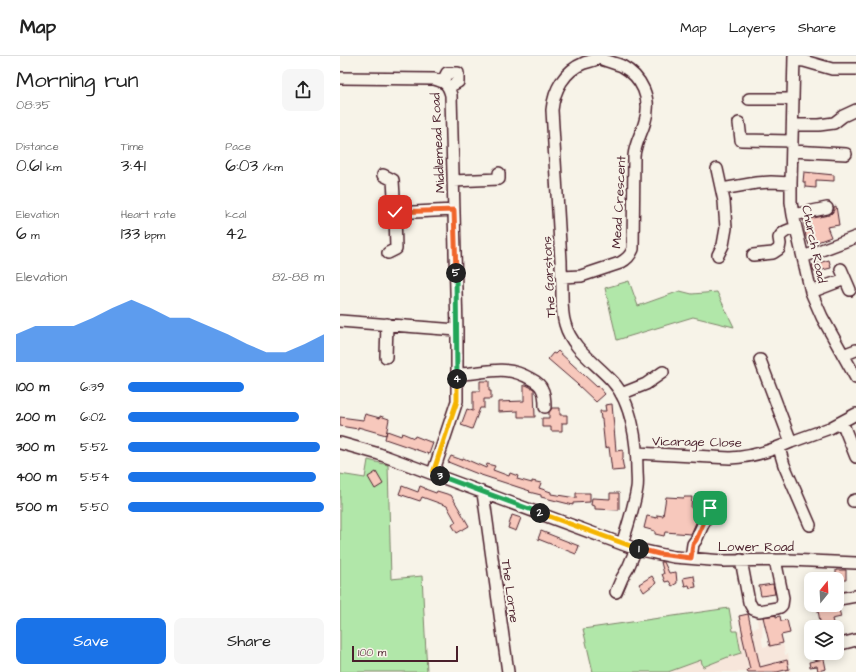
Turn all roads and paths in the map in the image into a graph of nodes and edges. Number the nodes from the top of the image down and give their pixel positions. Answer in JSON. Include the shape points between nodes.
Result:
{"nodes":[{"id":1,"x":600,"y":57,"type":"edge"},
{"id":2,"x":794,"y":58,"type":"edge"},
{"id":3,"x":856,"y":69,"type":"edge"},
{"id":4,"x":340,"y":78,"type":"edge"},
{"id":5,"x":749,"y":99,"type":"dead end"},
{"id":6,"x":793,"y":99,"type":"junction"},
{"id":7,"x":856,"y":110,"type":"edge"},
{"id":8,"x":739,"y":123,"type":"dead end"},
{"id":9,"x":793,"y":125,"type":"junction"},
{"id":10,"x":792,"y":146,"type":"junction"},
{"id":11,"x":846,"y":154,"type":"dead end"},
{"id":12,"x":717,"y":169,"type":"dead end"},
{"id":13,"x":499,"y":173,"type":"dead end"},
{"id":14,"x":383,"y":175,"type":"dead end"},
{"id":15,"x":453,"y":181,"type":"junction"},
{"id":16,"x":791,"y":183,"type":"junction"},
{"id":17,"x":722,"y":189,"type":"junction"},
{"id":18,"x":827,"y":208,"type":"dead end"},
{"id":19,"x":454,"y":210,"type":"junction"},
{"id":20,"x":395,"y":212,"type":"junction"},
{"id":21,"x":793,"y":215,"type":"junction"},
{"id":22,"x":796,"y":228,"type":"junction"},
{"id":23,"x":856,"y":237,"type":"edge"},
{"id":24,"x":388,"y":253,"type":"dead end"},
{"id":25,"x":718,"y":255,"type":"dead end"},
{"id":26,"x":753,"y":255,"type":"dead end"},
{"id":27,"x":803,"y":257,"type":"junction"},
{"id":28,"x":562,"y":277,"type":"junction"},
{"id":29,"x":850,"y":290,"type":"dead end"},
{"id":30,"x":811,"y":292,"type":"junction"},
{"id":31,"x":340,"y":321,"type":"edge"},
{"id":32,"x":387,"y":324,"type":"junction"},
{"id":33,"x":457,"y":330,"type":"junction"},
{"id":34,"x":856,"y":350,"type":"edge"},
{"id":35,"x":843,"y":355,"type":"junction"},
{"id":36,"x":386,"y":357,"type":"dead end"},
{"id":37,"x":760,"y":360,"type":"dead end"},
{"id":38,"x":663,"y":372,"type":"dead end"},
{"id":39,"x":458,"y":374,"type":"junction"},
{"id":40,"x":856,"y":378,"type":"edge"},
{"id":41,"x":622,"y":394,"type":"junction"},
{"id":42,"x":545,"y":407,"type":"dead end"},
{"id":43,"x":856,"y":414,"type":"edge"},
{"id":44,"x":842,"y":422,"type":"junction"},
{"id":45,"x":791,"y":442,"type":"junction"},
{"id":46,"x":340,"y":443,"type":"edge"},
{"id":47,"x":779,"y":448,"type":"junction"},
{"id":48,"x":637,"y":453,"type":"junction"},
{"id":49,"x":856,"y":457,"type":"edge"},
{"id":50,"x":433,"y":473,"type":"junction"},
{"id":51,"x":483,"y":493,"type":"junction"},
{"id":52,"x":503,"y":500,"type":"junction"},
{"id":53,"x":710,"y":508,"type":"dead end"},
{"id":54,"x":486,"y":515,"type":"junction"},
{"id":55,"x":810,"y":525,"type":"dead end"},
{"id":56,"x":622,"y":544,"type":"junction"},
{"id":57,"x":636,"y":549,"type":"junction"},
{"id":58,"x":691,"y":558,"type":"junction"},
{"id":59,"x":741,"y":560,"type":"junction"},
{"id":60,"x":775,"y":560,"type":"junction"},
{"id":61,"x":856,"y":563,"type":"edge"},
{"id":62,"x":856,"y":568,"type":"edge"},
{"id":63,"x":616,"y":592,"type":"dead end"},
{"id":64,"x":856,"y":596,"type":"edge"},
{"id":65,"x":844,"y":598,"type":"edge"},
{"id":66,"x":856,"y":640,"type":"edge"},
{"id":67,"x":844,"y":643,"type":"edge"},
{"id":68,"x":508,"y":672,"type":"edge"}],
"edges":[{"from":1,"to":28,"type":"street","name":"The Garstons","via":[[567,74],[560,82],[553,101]]},
{"from":1,"to":28,"type":"street","name":"Mead Crescent","via":[[630,71],[642,85],[647,103],[645,122],[636,143],[634,156],[633,249],[626,260],[620,263],[581,276]]},
{"from":2,"to":3,"type":"street","via":[[832,69]]},
{"from":2,"to":6,"type":"street","name":"Church Road"},
{"from":4,"to":15,"type":"street","name":"Middlemead Road","via":[[434,79],[446,84],[450,95]]},
{"from":5,"to":6,"type":"street"},
{"from":6,"to":9,"type":"street","name":"Church Road"},
{"from":7,"to":9,"type":"street","via":[[834,123]]},
{"from":8,"to":10,"type":"street","via":[[741,140]]},
{"from":9,"to":10,"type":"street","name":"Church Road"},
{"from":10,"to":11,"type":"street"},
{"from":10,"to":16,"type":"street","name":"Church Road"},
{"from":12,"to":17,"type":"street"},
{"from":13,"to":15,"type":"street","via":[[499,179]]},
{"from":14,"to":20,"type":"street","via":[[393,180]]},
{"from":15,"to":19,"type":"street","name":"Middlemead Road"},
{"from":16,"to":17,"type":"street","via":[[756,183]]},
{"from":16,"to":21,"type":"street","name":"Church Road"},
{"from":17,"to":25,"type":"street","via":[[726,228]]},
{"from":18,"to":21,"type":"street"},
{"from":19,"to":20,"type":"street"},
{"from":19,"to":33,"type":"street","name":"Middlemead Road"},
{"from":20,"to":24,"type":"street","via":[[396,249]]},
{"from":21,"to":22,"type":"street","name":"Church Road"},
{"from":22,"to":26,"type":"street","via":[[782,233],[779,238],[779,249],[773,253]]},
{"from":22,"to":27,"type":"street","name":"Church Road"},
{"from":23,"to":27,"type":"street"},
{"from":27,"to":30,"type":"street","name":"Church Road"},
{"from":28,"to":41,"type":"street","name":"The Garstons","via":[[563,317],[568,332],[579,349],[602,370]]},
{"from":29,"to":30,"type":"street","via":[[843,274]]},
{"from":30,"to":35,"type":"street","name":"Church Road"},
{"from":31,"to":32,"type":"street"},
{"from":32,"to":33,"type":"street"},
{"from":32,"to":36,"type":"street"},
{"from":33,"to":39,"type":"street","name":"Middlemead Road"},
{"from":34,"to":35,"type":"street"},
{"from":35,"to":40,"type":"street","name":"Church Road"},
{"from":37,"to":45,"type":"street"},
{"from":38,"to":41,"type":"street","via":[[646,384]]},
{"from":39,"to":42,"type":"street","via":[[492,370],[518,372],[542,387]]},
{"from":39,"to":50,"type":"street","name":"Middlemead Road","via":[[457,401]]},
{"from":41,"to":48,"type":"street","name":"The Garstons","via":[[633,429]]},
{"from":43,"to":44,"type":"street","name":"Vicarage Close"},
{"from":44,"to":45,"type":"street","name":"Vicarage Close"},
{"from":44,"to":49,"type":"street"},
{"from":45,"to":47,"type":"street","name":"Vicarage Close"},
{"from":46,"to":50,"type":"street","name":"Lower Road"},
{"from":47,"to":48,"type":"street","name":"Vicarage Close","via":[[730,458]]},
{"from":47,"to":55,"type":"street","via":[[784,466]]},
{"from":48,"to":56,"type":"street","name":"The Garstons","via":[[637,486]]},
{"from":50,"to":51,"type":"street","name":"Lower Road"},
{"from":51,"to":52,"type":"street","name":"Lower Road"},
{"from":51,"to":54,"type":"street","name":"The Lorne"},
{"from":52,"to":54,"type":"street"},
{"from":52,"to":56,"type":"street","name":"Lower Road"},
{"from":53,"to":58,"type":"street","via":[[693,544]]},
{"from":54,"to":68,"type":"street","name":"The Lorne"},
{"from":56,"to":57,"type":"street","name":"Lower Road"},
{"from":57,"to":58,"type":"street","name":"Lower Road"},
{"from":57,"to":63,"type":"street"},
{"from":58,"to":59,"type":"street","name":"Lower Road"},
{"from":59,"to":60,"type":"street","name":"Lower Road"},
{"from":59,"to":60,"type":"street","via":[[749,602],[752,609],[759,611],[782,605],[783,598]]},
{"from":60,"to":61,"type":"street","name":"Lower Road"},
{"from":61,"to":62,"type":"street"},
{"from":64,"to":65,"type":"street"},
{"from":66,"to":67,"type":"street"}]}
